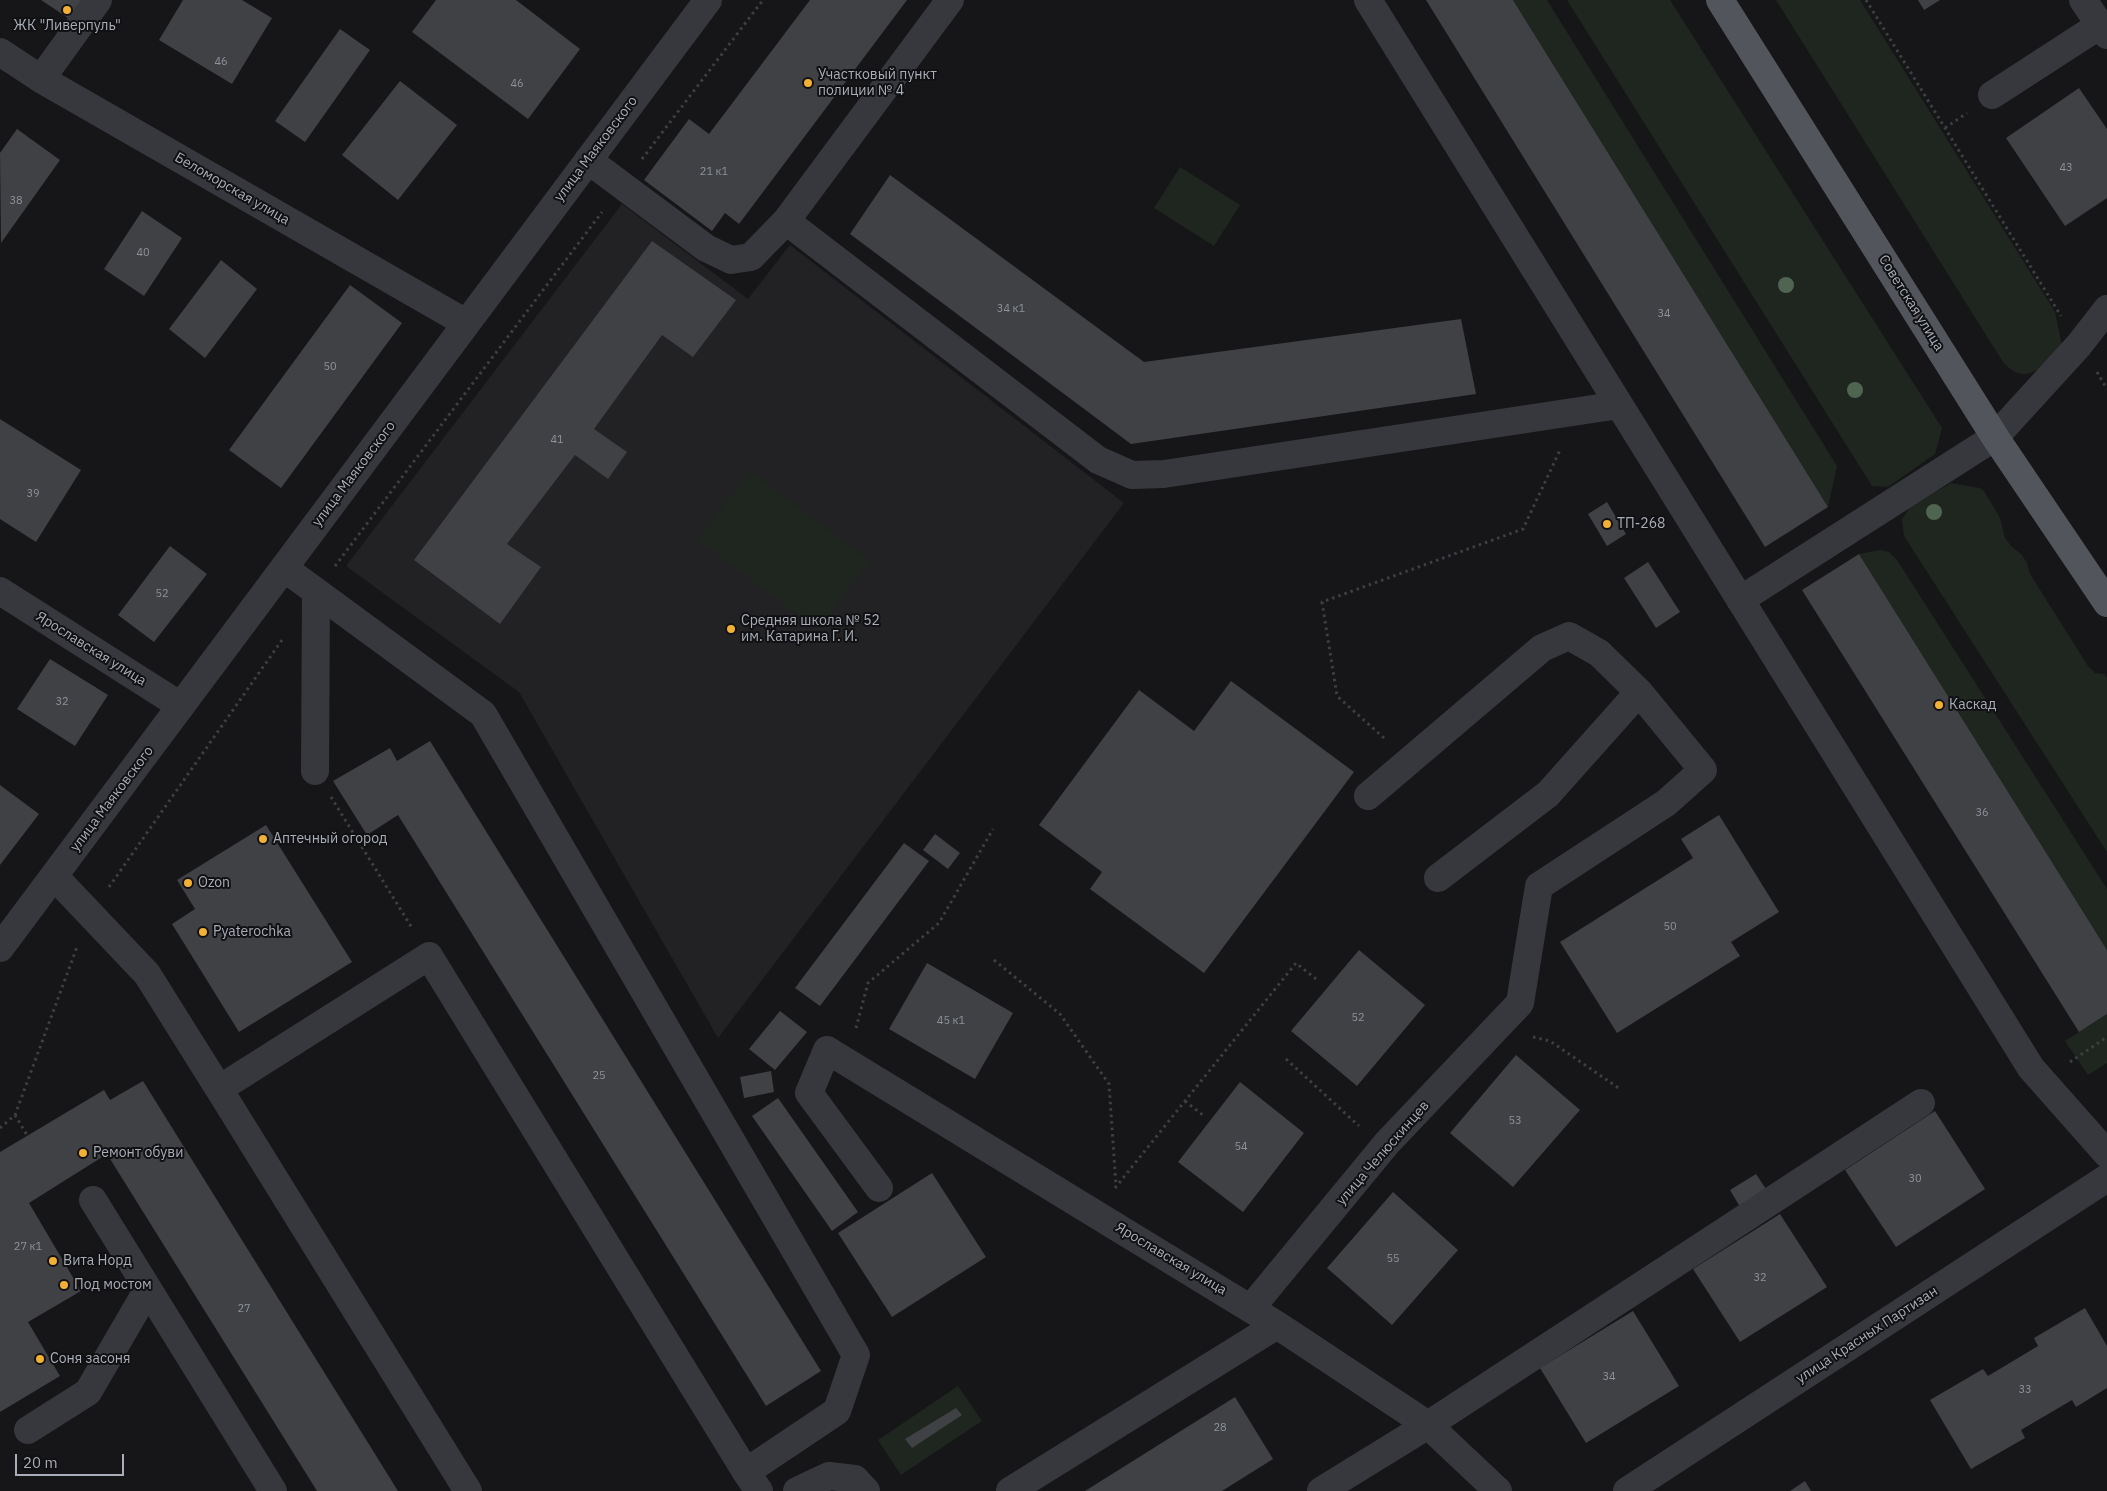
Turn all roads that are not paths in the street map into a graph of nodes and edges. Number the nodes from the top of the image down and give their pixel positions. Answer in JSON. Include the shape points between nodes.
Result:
{"nodes":[{"id":1,"x":98,"y":0,"type":"edge"},
{"id":2,"x":708,"y":0,"type":"edge"},
{"id":3,"x":950,"y":0,"type":"edge"},
{"id":4,"x":1368,"y":0,"type":"edge"},
{"id":5,"x":1720,"y":0,"type":"edge"},
{"id":6,"x":2084,"y":0,"type":"edge"},
{"id":7,"x":2104,"y":30,"type":"edge"},
{"id":8,"x":0,"y":52,"type":"edge"},
{"id":9,"x":41,"y":79,"type":"junction"},
{"id":10,"x":1992,"y":95,"type":"dead end"},
{"id":11,"x":588,"y":160,"type":"junction"},
{"id":12,"x":786,"y":221,"type":"junction"},
{"id":13,"x":2107,"y":309,"type":"edge"},
{"id":14,"x":466,"y":323,"type":"junction"},
{"id":15,"x":1619,"y":405,"type":"junction"},
{"id":16,"x":1995,"y":437,"type":"junction"},
{"id":17,"x":284,"y":568,"type":"junction"},
{"id":18,"x":0,"y":592,"type":"edge"},
{"id":19,"x":316,"y":592,"type":"junction"},
{"id":20,"x":1740,"y":600,"type":"junction"},
{"id":21,"x":2107,"y":603,"type":"edge"},
{"id":22,"x":1639,"y":692,"type":"junction"},
{"id":23,"x":181,"y":706,"type":"junction"},
{"id":24,"x":315,"y":771,"type":"road end"},
{"id":25,"x":1368,"y":796,"type":"dead end"},
{"id":26,"x":54,"y":876,"type":"junction"},
{"id":27,"x":1438,"y":878,"type":"dead end"},
{"id":28,"x":0,"y":948,"type":"edge"},
{"id":29,"x":219,"y":1089,"type":"junction"},
{"id":30,"x":1921,"y":1103,"type":"dead end"},
{"id":31,"x":2107,"y":1154,"type":"edge"},
{"id":32,"x":2107,"y":1178,"type":"edge"},
{"id":33,"x":879,"y":1188,"type":"dead end"},
{"id":34,"x":93,"y":1200,"type":"dead end"},
{"id":35,"x":148,"y":1289,"type":"junction"},
{"id":36,"x":1251,"y":1308,"type":"junction"},
{"id":37,"x":1277,"y":1325,"type":"junction"},
{"id":38,"x":1428,"y":1425,"type":"junction"},
{"id":39,"x":28,"y":1430,"type":"dead end"},
{"id":40,"x":752,"y":1481,"type":"edge"},
{"id":41,"x":273,"y":1491,"type":"edge"},
{"id":42,"x":468,"y":1491,"type":"edge"},
{"id":43,"x":798,"y":1491,"type":"edge"},
{"id":44,"x":866,"y":1491,"type":"edge"},
{"id":45,"x":1010,"y":1491,"type":"edge"},
{"id":46,"x":1321,"y":1491,"type":"edge"},
{"id":47,"x":1498,"y":1491,"type":"edge"},
{"id":48,"x":1627,"y":1491,"type":"edge"}],
"edges":[{"from":1,"to":9,"type":"street"},
{"from":2,"to":11,"type":"street","name":"улица Маяковского"},
{"from":3,"to":12,"type":"street"},
{"from":4,"to":15,"type":"street"},
{"from":5,"to":16,"type":"main road","name":"Советская улица"},
{"from":6,"to":7,"type":"street"},
{"from":7,"to":10,"type":"street"},
{"from":8,"to":9,"type":"street","name":"Беломорская улица"},
{"from":9,"to":14,"type":"street","name":"Беломорская улица"},
{"from":11,"to":12,"type":"street","via":[[706,248],[731,260],[751,257]]},
{"from":11,"to":14,"type":"street","name":"улица Маяковского"},
{"from":12,"to":15,"type":"street","via":[[1098,460],[1132,475],[1164,474]]},
{"from":13,"to":16,"type":"street","via":[[2079,345]]},
{"from":14,"to":17,"type":"street","name":"улица Маяковского"},
{"from":15,"to":20,"type":"street"},
{"from":16,"to":20,"type":"street"},
{"from":16,"to":21,"type":"main road","name":"Советская улица"},
{"from":17,"to":19,"type":"street"},
{"from":17,"to":23,"type":"street","name":"улица Маяковского"},
{"from":18,"to":23,"type":"street","name":"Ярославская улица"},
{"from":19,"to":24,"type":"street"},
{"from":19,"to":40,"type":"street","via":[[483,714],[856,1354],[837,1411]]},
{"from":20,"to":31,"type":"street","via":[[2031,1068]]},
{"from":22,"to":25,"type":"street","via":[[1599,653],[1569,636],[1542,648]]},
{"from":22,"to":27,"type":"street","via":[[1548,794]]},
{"from":22,"to":36,"type":"street","name":"улица Челюскинцев","via":[[1703,770],[1666,803],[1539,886],[1520,1003],[1383,1148]]},
{"from":23,"to":26,"type":"street","name":"улица Маяковского"},
{"from":26,"to":28,"type":"street","name":"улица Маяковского"},
{"from":26,"to":29,"type":"street","via":[[147,974]]},
{"from":29,"to":40,"type":"street","via":[[429,956]]},
{"from":29,"to":42,"type":"street"},
{"from":30,"to":38,"type":"street"},
{"from":32,"to":48,"type":"street","name":"улица Красных Партизан"},
{"from":33,"to":36,"type":"street","name":"Ярославская улица","via":[[809,1093],[837,1057]]},
{"from":34,"to":35,"type":"street"},
{"from":35,"to":39,"type":"street","via":[[88,1392]]},
{"from":35,"to":41,"type":"street"},
{"from":36,"to":37,"type":"street","name":"Ярославская улица"},
{"from":37,"to":38,"type":"street","name":"Ярославская улица"},
{"from":37,"to":45,"type":"street"},
{"from":38,"to":46,"type":"street"},
{"from":38,"to":47,"type":"street","name":"Ярославская улица"},
{"from":43,"to":44,"type":"street","via":[[829,1476],[854,1479]]}]}
